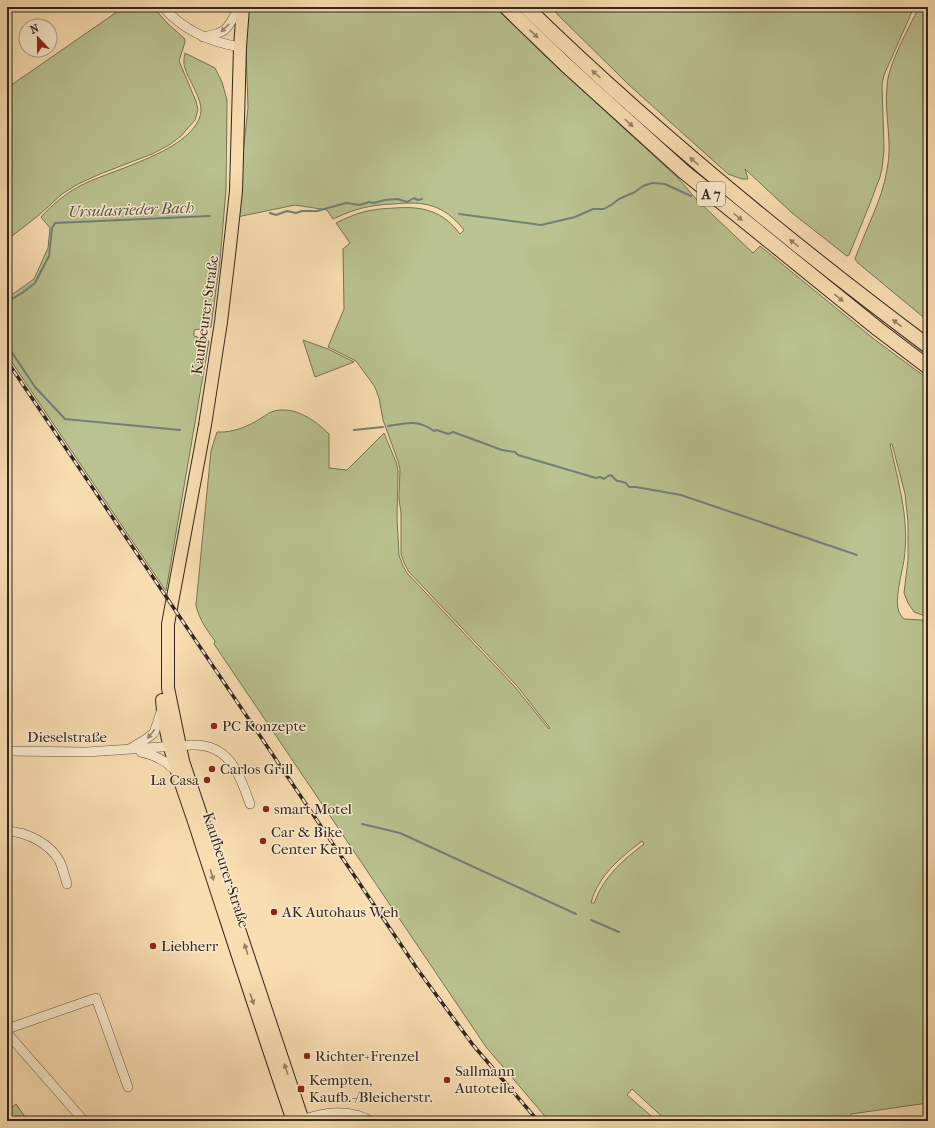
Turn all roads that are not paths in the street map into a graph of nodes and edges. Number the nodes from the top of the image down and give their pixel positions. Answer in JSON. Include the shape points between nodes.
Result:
{"nodes":[{"id":1,"x":163,"y":7,"type":"edge"},
{"id":2,"x":239,"y":7,"type":"edge"},
{"id":3,"x":243,"y":7,"type":"edge"},
{"id":4,"x":506,"y":7,"type":"edge"},
{"id":5,"x":526,"y":7,"type":"edge"},
{"id":6,"x":202,"y":37,"type":"junction"},
{"id":7,"x":240,"y":47,"type":"junction"},
{"id":8,"x":928,"y":346,"type":"edge"},
{"id":9,"x":928,"y":367,"type":"edge"},
{"id":10,"x":168,"y":624,"type":"junction"},
{"id":11,"x":162,"y":708,"type":"junction"},
{"id":12,"x":174,"y":747,"type":"junction"},
{"id":13,"x":128,"y":750,"type":"junction"},
{"id":14,"x":7,"y":751,"type":"edge"},
{"id":15,"x":177,"y":772,"type":"junction"},
{"id":16,"x":250,"y":804,"type":"dead end"},
{"id":17,"x":7,"y":831,"type":"edge"},
{"id":18,"x":67,"y":884,"type":"dead end"},
{"id":19,"x":7,"y":1029,"type":"edge"},
{"id":20,"x":7,"y":1033,"type":"edge"},
{"id":21,"x":128,"y":1087,"type":"dead end"},
{"id":22,"x":84,"y":1121,"type":"edge"},
{"id":23,"x":300,"y":1121,"type":"edge"},
{"id":24,"x":371,"y":1121,"type":"edge"}],
"edges":[{"from":1,"to":6,"type":"street","via":[[180,23]]},
{"from":2,"to":6,"type":"street","one_way":true,"via":[[226,30]]},
{"from":3,"to":7,"type":"main road","name":"Kaufbeurer Straße"},
{"from":4,"to":9,"type":"highway","number":"A 7","one_way":true,"via":[[683,171]]},
{"from":8,"to":5,"type":"highway","number":"A 7","one_way":true,"via":[[783,235],[692,160],[574,54]]},
{"from":6,"to":7,"type":"street"},
{"from":7,"to":10,"type":"main road","name":"Kaufbeurer Straße","via":[[236,191],[220,330]]},
{"from":10,"to":11,"type":"main road","name":"Kaufbeurer Straße","via":[[162,648]]},
{"from":10,"to":12,"type":"main road","name":"Kaufbeurer Straße","via":[[168,688]]},
{"from":11,"to":12,"type":"main road","name":"Kaufbeurer Straße"},
{"from":11,"to":13,"type":"street","name":"Dieselstraße","one_way":true,"via":[[154,732]]},
{"from":12,"to":13,"type":"street","name":"Dieselstraße"},
{"from":12,"to":15,"type":"main road","name":"Kaufbeurer Straße"},
{"from":12,"to":16,"type":"street","name":"Dieselstraße","via":[[208,746],[225,755],[239,776]]},
{"from":23,"to":12,"type":"main road","name":"Kaufbeurer Straße","one_way":true},
{"from":13,"to":14,"type":"street","name":"Dieselstraße","via":[[66,753]]},
{"from":13,"to":15,"type":"street","name":"Dieselstraße","via":[[158,757]]},
{"from":15,"to":23,"type":"main road","name":"Kaufbeurer Straße","one_way":true,"via":[[235,951]]},
{"from":17,"to":18,"type":"street","via":[[25,835],[46,846],[60,862]]},
{"from":19,"to":21,"type":"street","via":[[96,998]]},
{"from":20,"to":22,"type":"street"},
{"from":23,"to":24,"type":"street","via":[[330,1113],[357,1115]]}]}
